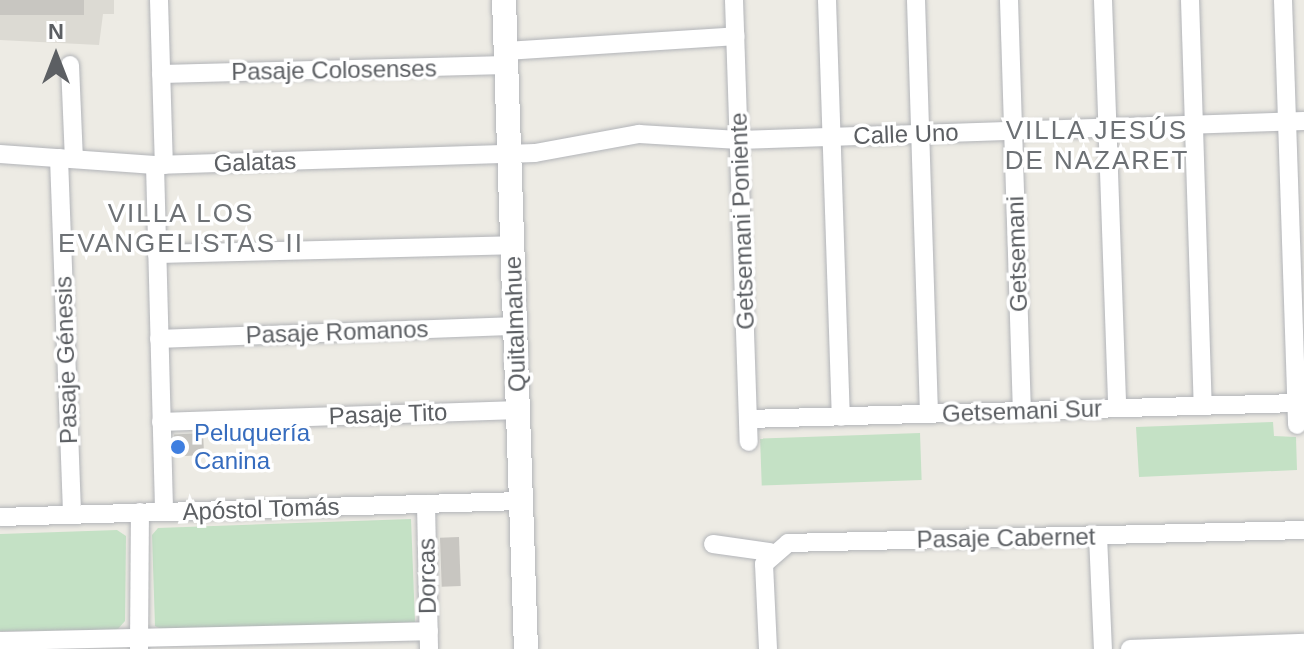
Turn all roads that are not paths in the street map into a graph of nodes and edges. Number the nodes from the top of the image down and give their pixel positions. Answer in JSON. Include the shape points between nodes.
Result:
{"nodes":[{"id":1,"x":159,"y":0,"type":"edge"},
{"id":2,"x":504,"y":0,"type":"edge"},
{"id":3,"x":734,"y":0,"type":"edge"},
{"id":4,"x":827,"y":0,"type":"edge"},
{"id":5,"x":916,"y":0,"type":"edge"},
{"id":6,"x":1009,"y":0,"type":"edge"},
{"id":7,"x":1103,"y":0,"type":"edge"},
{"id":8,"x":1190,"y":0,"type":"edge"},
{"id":9,"x":1283,"y":0,"type":"edge"},
{"id":10,"x":736,"y":36,"type":"junction"},
{"id":11,"x":507,"y":58,"type":"junction"},
{"id":12,"x":70,"y":65,"type":"dead end"},
{"id":13,"x":161,"y":74,"type":"junction"},
{"id":14,"x":1296,"y":122,"type":"edge"},
{"id":15,"x":1194,"y":125,"type":"junction"},
{"id":16,"x":1108,"y":128,"type":"junction"},
{"id":17,"x":1013,"y":131,"type":"junction"},
{"id":18,"x":920,"y":134,"type":"junction"},
{"id":19,"x":832,"y":137,"type":"junction"},
{"id":20,"x":739,"y":140,"type":"junction"},
{"id":21,"x":0,"y":154,"type":"edge"},
{"id":22,"x":510,"y":154,"type":"junction"},
{"id":23,"x":66,"y":159,"type":"junction"},
{"id":24,"x":160,"y":165,"type":"junction"},
{"id":25,"x":513,"y":245,"type":"junction"},
{"id":26,"x":157,"y":254,"type":"junction"},
{"id":27,"x":515,"y":326,"type":"junction"},
{"id":28,"x":159,"y":339,"type":"junction"},
{"id":29,"x":1297,"y":403,"type":"junction"},
{"id":30,"x":1203,"y":406,"type":"junction"},
{"id":31,"x":1117,"y":408,"type":"junction"},
{"id":32,"x":518,"y":410,"type":"junction"},
{"id":33,"x":1022,"y":411,"type":"junction"},
{"id":34,"x":929,"y":414,"type":"junction"},
{"id":35,"x":841,"y":417,"type":"junction"},
{"id":36,"x":748,"y":419,"type":"junction"},
{"id":37,"x":161,"y":422,"type":"junction"},
{"id":38,"x":1297,"y":425,"type":"dead end"},
{"id":39,"x":749,"y":442,"type":"dead end"},
{"id":40,"x":521,"y":501,"type":"junction"},
{"id":41,"x":426,"y":504,"type":"junction"},
{"id":42,"x":140,"y":512,"type":"junction"},
{"id":43,"x":164,"y":512,"type":"junction"},
{"id":44,"x":72,"y":514,"type":"junction"},
{"id":45,"x":0,"y":517,"type":"edge"},
{"id":46,"x":1304,"y":530,"type":"edge"},
{"id":47,"x":1098,"y":536,"type":"junction"},
{"id":48,"x":713,"y":544,"type":"dead end"},
{"id":49,"x":770,"y":552,"type":"junction"},
{"id":50,"x":429,"y":640,"type":"edge"},
{"id":51,"x":0,"y":641,"type":"edge"},
{"id":52,"x":139,"y":643,"type":"edge"},
{"id":53,"x":1304,"y":643,"type":"edge"},
{"id":54,"x":526,"y":649,"type":"edge"},
{"id":55,"x":768,"y":649,"type":"edge"},
{"id":56,"x":1103,"y":649,"type":"edge"},
{"id":57,"x":1130,"y":649,"type":"edge"}],
"edges":[{"from":1,"to":13,"type":"street"},
{"from":2,"to":11,"type":"street","name":"Quitalmahue"},
{"from":3,"to":10,"type":"street","name":"Getsemani Poniente"},
{"from":4,"to":19,"type":"street"},
{"from":5,"to":18,"type":"street"},
{"from":6,"to":17,"type":"street","name":"Getsemani"},
{"from":7,"to":16,"type":"street"},
{"from":8,"to":15,"type":"street"},
{"from":9,"to":14,"type":"street"},
{"from":10,"to":11,"type":"street","name":"Pasaje Colosenses"},
{"from":10,"to":20,"type":"street","name":"Getsemani Poniente"},
{"from":11,"to":13,"type":"street","name":"Pasaje Colosenses"},
{"from":11,"to":22,"type":"street","name":"Quitalmahue"},
{"from":12,"to":23,"type":"street","name":"Pasaje Génesis"},
{"from":13,"to":24,"type":"street"},
{"from":14,"to":15,"type":"street","name":"Calle Uno"},
{"from":14,"to":29,"type":"street"},
{"from":15,"to":16,"type":"street","name":"Calle Uno"},
{"from":15,"to":30,"type":"street"},
{"from":16,"to":17,"type":"street","name":"Calle Uno"},
{"from":16,"to":31,"type":"street"},
{"from":17,"to":18,"type":"street","name":"Calle Uno"},
{"from":17,"to":33,"type":"street","name":"Getsemani"},
{"from":18,"to":19,"type":"street","name":"Calle Uno"},
{"from":18,"to":34,"type":"street"},
{"from":19,"to":20,"type":"street","name":"Calle Uno"},
{"from":19,"to":35,"type":"street"},
{"from":20,"to":22,"type":"street","name":"Calle Uno","via":[[639,134]]},
{"from":20,"to":36,"type":"street","name":"Getsemani Poniente"},
{"from":21,"to":23,"type":"street","name":"Galatas"},
{"from":22,"to":24,"type":"street","name":"Galatas"},
{"from":22,"to":25,"type":"street","name":"Quitalmahue"},
{"from":23,"to":24,"type":"street","name":"Galatas"},
{"from":23,"to":44,"type":"street","name":"Pasaje Génesis"},
{"from":24,"to":26,"type":"street"},
{"from":25,"to":26,"type":"street"},
{"from":25,"to":27,"type":"street","name":"Quitalmahue"},
{"from":26,"to":28,"type":"street"},
{"from":27,"to":28,"type":"street","name":"Pasaje Romanos"},
{"from":27,"to":32,"type":"street","name":"Quitalmahue"},
{"from":28,"to":37,"type":"street"},
{"from":29,"to":30,"type":"street","name":"Getsemani Sur"},
{"from":29,"to":38,"type":"street"},
{"from":30,"to":31,"type":"street","name":"Getsemani Sur"},
{"from":31,"to":33,"type":"street","name":"Getsemani Sur"},
{"from":32,"to":37,"type":"street","name":"Pasaje Tito"},
{"from":32,"to":40,"type":"street","name":"Quitalmahue"},
{"from":33,"to":34,"type":"street","name":"Getsemani Sur"},
{"from":34,"to":35,"type":"street","name":"Getsemani Sur"},
{"from":35,"to":36,"type":"street","name":"Getsemani Sur"},
{"from":36,"to":39,"type":"street","name":"Getsemani Poniente"},
{"from":37,"to":43,"type":"street"},
{"from":40,"to":41,"type":"street","name":"Apóstol Tomás"},
{"from":40,"to":54,"type":"street","name":"Quitalmahue"},
{"from":41,"to":43,"type":"street","name":"Apóstol Tomás"},
{"from":41,"to":50,"type":"street","name":"Dorcas"},
{"from":42,"to":43,"type":"street","name":"Apóstol Tomás"},
{"from":42,"to":44,"type":"street","name":"Apóstol Tomás"},
{"from":42,"to":52,"type":"street"},
{"from":44,"to":45,"type":"street","name":"Apóstol Tomás"},
{"from":46,"to":47,"type":"street","name":"Pasaje Cabernet"},
{"from":47,"to":49,"type":"street","name":"Pasaje Cabernet","via":[[788,543]]},
{"from":47,"to":56,"type":"street"},
{"from":48,"to":49,"type":"street","name":"Pasaje Cabernet"},
{"from":49,"to":55,"type":"street","via":[[763,570]]},
{"from":50,"to":52,"type":"street"},
{"from":51,"to":52,"type":"street"},
{"from":53,"to":57,"type":"street"}]}
